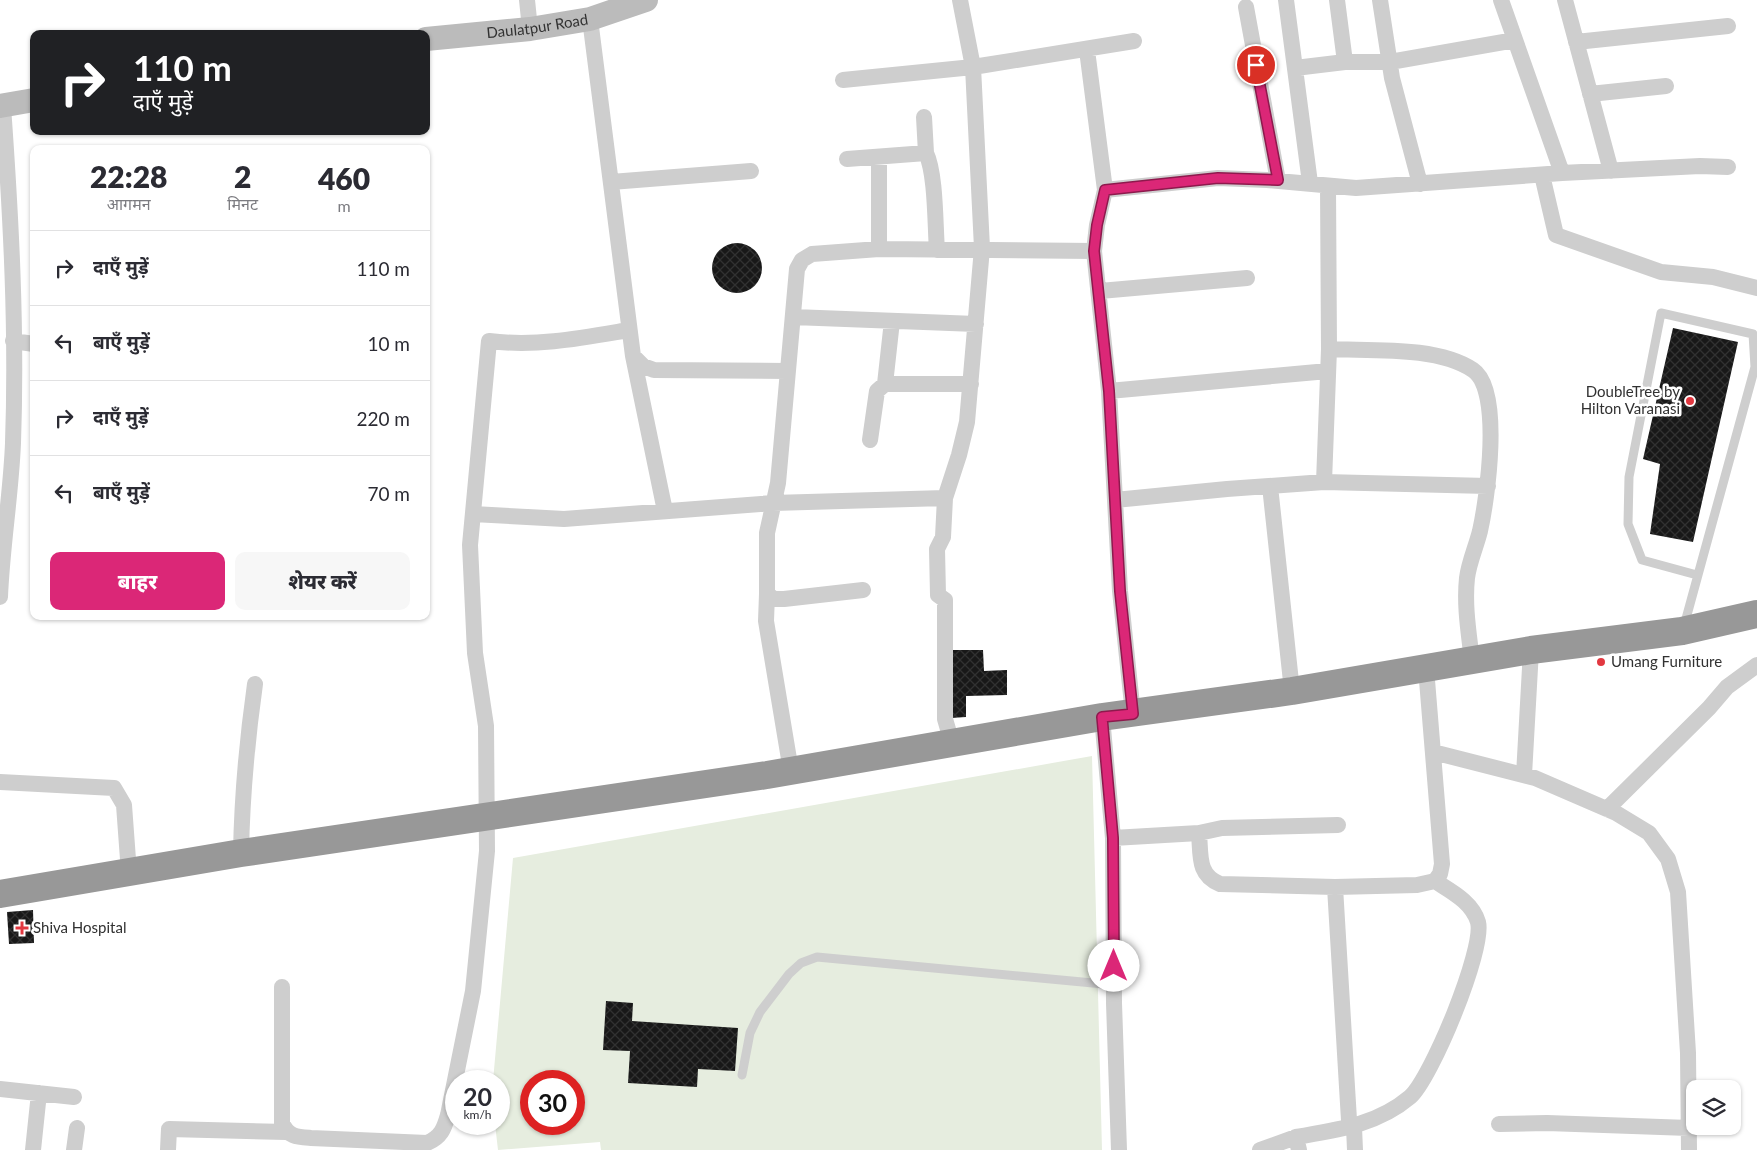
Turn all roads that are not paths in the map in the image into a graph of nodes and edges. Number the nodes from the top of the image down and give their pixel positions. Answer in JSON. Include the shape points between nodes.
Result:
{"nodes":[{"id":1,"x":527,"y":0,"type":"edge"},
{"id":2,"x":646,"y":0,"type":"edge"},
{"id":3,"x":960,"y":0,"type":"edge"},
{"id":4,"x":1286,"y":0,"type":"edge"},
{"id":5,"x":1337,"y":0,"type":"edge"},
{"id":6,"x":1380,"y":0,"type":"edge"},
{"id":7,"x":1501,"y":0,"type":"edge"},
{"id":8,"x":1565,"y":0,"type":"edge"},
{"id":9,"x":1246,"y":7,"type":"dead end"},
{"id":10,"x":590,"y":19,"type":"junction"},
{"id":11,"x":1728,"y":26,"type":"dead end"},
{"id":12,"x":530,"y":29,"type":"junction"},
{"id":13,"x":430,"y":39,"type":"edge"},
{"id":14,"x":1515,"y":40,"type":"junction"},
{"id":15,"x":1134,"y":41,"type":"dead end"},
{"id":16,"x":1576,"y":42,"type":"junction"},
{"id":17,"x":1087,"y":50,"type":"junction"},
{"id":18,"x":1345,"y":62,"type":"junction"},
{"id":19,"x":1390,"y":62,"type":"junction"},
{"id":20,"x":973,"y":67,"type":"junction"},
{"id":21,"x":1295,"y":68,"type":"junction"},
{"id":22,"x":843,"y":80,"type":"dead end"},
{"id":23,"x":1666,"y":86,"type":"dead end"},
{"id":24,"x":1590,"y":94,"type":"junction"},
{"id":25,"x":30,"y":101,"type":"edge"},
{"id":26,"x":1,"y":106,"type":"edge"},
{"id":27,"x":924,"y":117,"type":"dead end"},
{"id":28,"x":926,"y":152,"type":"junction"},
{"id":29,"x":879,"y":157,"type":"junction"},
{"id":30,"x":847,"y":159,"type":"dead end"},
{"id":31,"x":1728,"y":167,"type":"dead end"},
{"id":32,"x":751,"y":171,"type":"dead end"},
{"id":33,"x":1611,"y":171,"type":"junction"},
{"id":34,"x":1562,"y":173,"type":"junction"},
{"id":35,"x":1542,"y":175,"type":"junction"},
{"id":36,"x":1278,"y":180,"type":"junction"},
{"id":37,"x":611,"y":182,"type":"junction"},
{"id":38,"x":1310,"y":183,"type":"junction"},
{"id":39,"x":1420,"y":184,"type":"junction"},
{"id":40,"x":1328,"y":186,"type":"junction"},
{"id":41,"x":1105,"y":190,"type":"junction"},
{"id":42,"x":982,"y":248,"type":"junction"},
{"id":43,"x":879,"y":249,"type":"junction"},
{"id":44,"x":937,"y":250,"type":"junction"},
{"id":45,"x":1094,"y":251,"type":"junction"},
{"id":46,"x":1247,"y":278,"type":"dead end"},
{"id":47,"x":1757,"y":288,"type":"edge"},
{"id":48,"x":1100,"y":290,"type":"junction"},
{"id":49,"x":793,"y":317,"type":"junction"},
{"id":50,"x":892,"y":321,"type":"junction"},
{"id":51,"x":976,"y":324,"type":"junction"},
{"id":52,"x":629,"y":330,"type":"junction"},
{"id":53,"x":14,"y":341,"type":"junction"},
{"id":54,"x":30,"y":343,"type":"edge"},
{"id":55,"x":1329,"y":349,"type":"junction"},
{"id":56,"x":633,"y":356,"type":"junction"},
{"id":57,"x":788,"y":370,"type":"junction"},
{"id":58,"x":1328,"y":370,"type":"junction"},
{"id":59,"x":885,"y":384,"type":"junction"},
{"id":60,"x":970,"y":384,"type":"junction"},
{"id":61,"x":1109,"y":391,"type":"junction"},
{"id":62,"x":870,"y":440,"type":"dead end"},
{"id":63,"x":1324,"y":482,"type":"junction"},
{"id":64,"x":1270,"y":486,"type":"junction"},
{"id":65,"x":1488,"y":486,"type":"junction"},
{"id":66,"x":945,"y":498,"type":"junction"},
{"id":67,"x":1115,"y":500,"type":"junction"},
{"id":68,"x":773,"y":503,"type":"junction"},
{"id":69,"x":665,"y":511,"type":"junction"},
{"id":70,"x":473,"y":514,"type":"junction"},
{"id":71,"x":1698,"y":575,"type":"junction"},
{"id":72,"x":864,"y":590,"type":"dead end"},
{"id":73,"x":767,"y":594,"type":"junction"},
{"id":74,"x":0,"y":597,"type":"edge"},
{"id":75,"x":1757,"y":614,"type":"edge"},
{"id":76,"x":1682,"y":631,"type":"junction"},
{"id":77,"x":1531,"y":650,"type":"junction"},
{"id":78,"x":1472,"y":661,"type":"junction"},
{"id":79,"x":1757,"y":665,"type":"edge"},
{"id":80,"x":1426,"y":668,"type":"junction"},
{"id":81,"x":255,"y":684,"type":"dead end"},
{"id":82,"x":1292,"y":691,"type":"junction"},
{"id":83,"x":1133,"y":714,"type":"junction"},
{"id":84,"x":1102,"y":717,"type":"junction"},
{"id":85,"x":952,"y":744,"type":"junction"},
{"id":86,"x":1433,"y":752,"type":"junction"},
{"id":87,"x":791,"y":771,"type":"junction"},
{"id":88,"x":1524,"y":775,"type":"junction"},
{"id":89,"x":0,"y":782,"type":"edge"},
{"id":90,"x":1607,"y":809,"type":"junction"},
{"id":91,"x":485,"y":818,"type":"junction"},
{"id":92,"x":1338,"y":825,"type":"dead end"},
{"id":93,"x":1199,"y":834,"type":"junction"},
{"id":94,"x":1113,"y":838,"type":"junction"},
{"id":95,"x":241,"y":854,"type":"junction"},
{"id":96,"x":130,"y":873,"type":"junction"},
{"id":97,"x":1435,"y":880,"type":"junction"},
{"id":98,"x":1335,"y":886,"type":"junction"},
{"id":99,"x":0,"y":894,"type":"edge"},
{"id":100,"x":1114,"y":984,"type":"junction"},
{"id":101,"x":282,"y":987,"type":"dead end"},
{"id":102,"x":742,"y":1075,"type":"dead end"},
{"id":103,"x":1689,"y":1080,"type":"edge"},
{"id":104,"x":0,"y":1090,"type":"edge"},
{"id":105,"x":39,"y":1093,"type":"junction"},
{"id":106,"x":74,"y":1097,"type":"dead end"},
{"id":107,"x":1499,"y":1124,"type":"dead end"},
{"id":108,"x":1354,"y":1127,"type":"junction"},
{"id":109,"x":77,"y":1128,"type":"dead end"},
{"id":110,"x":1686,"y":1128,"type":"edge"},
{"id":111,"x":286,"y":1132,"type":"junction"},
{"id":112,"x":1690,"y":1135,"type":"edge"},
{"id":113,"x":1298,"y":1143,"type":"edge"},
{"id":114,"x":427,"y":1147,"type":"edge"},
{"id":115,"x":33,"y":1150,"type":"edge"},
{"id":116,"x":74,"y":1150,"type":"edge"},
{"id":117,"x":168,"y":1150,"type":"edge"},
{"id":118,"x":1119,"y":1150,"type":"edge"},
{"id":119,"x":1260,"y":1150,"type":"edge"},
{"id":120,"x":1355,"y":1150,"type":"edge"},
{"id":121,"x":1689,"y":1150,"type":"edge"}],
"edges":[{"from":1,"to":12,"type":"street"},
{"from":2,"to":10,"type":"street","name":"Daulatpur Road"},
{"from":3,"to":20,"type":"street"},
{"from":4,"to":21,"type":"street"},
{"from":5,"to":18,"type":"street"},
{"from":6,"to":19,"type":"street"},
{"from":7,"to":14,"type":"street"},
{"from":8,"to":16,"type":"street"},
{"from":9,"to":36,"type":"street"},
{"from":10,"to":12,"type":"street","name":"Daulatpur Road"},
{"from":10,"to":37,"type":"street"},
{"from":11,"to":16,"type":"street"},
{"from":12,"to":13,"type":"street","name":"Daulatpur Road"},
{"from":14,"to":19,"type":"street"},
{"from":14,"to":34,"type":"street"},
{"from":15,"to":17,"type":"street"},
{"from":16,"to":24,"type":"street"},
{"from":17,"to":20,"type":"street"},
{"from":17,"to":41,"type":"street"},
{"from":18,"to":19,"type":"street"},
{"from":18,"to":21,"type":"street"},
{"from":19,"to":39,"type":"street"},
{"from":20,"to":22,"type":"street"},
{"from":20,"to":42,"type":"street"},
{"from":21,"to":38,"type":"street"},
{"from":23,"to":24,"type":"street"},
{"from":24,"to":33,"type":"street"},
{"from":25,"to":26,"type":"street"},
{"from":26,"to":53,"type":"street","via":[[10,194]]},
{"from":27,"to":28,"type":"street"},
{"from":28,"to":29,"type":"street"},
{"from":28,"to":44,"type":"street","via":[[930,160]]},
{"from":29,"to":30,"type":"street"},
{"from":29,"to":43,"type":"street"},
{"from":31,"to":33,"type":"street"},
{"from":32,"to":37,"type":"street"},
{"from":33,"to":34,"type":"street"},
{"from":34,"to":35,"type":"street"},
{"from":35,"to":39,"type":"street"},
{"from":35,"to":47,"type":"street","via":[[1556,235],[1661,272],[1713,277]]},
{"from":36,"to":38,"type":"street"},
{"from":36,"to":41,"type":"street","via":[[1218,178]]},
{"from":37,"to":52,"type":"street"},
{"from":38,"to":40,"type":"street"},
{"from":39,"to":40,"type":"street","via":[[1356,188]]},
{"from":40,"to":55,"type":"street"},
{"from":41,"to":45,"type":"street"},
{"from":42,"to":44,"type":"street"},
{"from":42,"to":45,"type":"street"},
{"from":42,"to":51,"type":"street"},
{"from":43,"to":44,"type":"street"},
{"from":43,"to":49,"type":"street","via":[[812,254],[802,260],[797,269]]},
{"from":45,"to":48,"type":"street"},
{"from":46,"to":48,"type":"street"},
{"from":48,"to":61,"type":"street"},
{"from":49,"to":50,"type":"street"},
{"from":49,"to":57,"type":"street"},
{"from":50,"to":51,"type":"street"},
{"from":50,"to":59,"type":"street"},
{"from":51,"to":60,"type":"street"},
{"from":52,"to":56,"type":"street"},
{"from":52,"to":70,"type":"street","via":[[518,345],[489,341]]},
{"from":53,"to":54,"type":"street"},
{"from":53,"to":74,"type":"street","via":[[13,443]]},
{"from":55,"to":58,"type":"street"},
{"from":55,"to":65,"type":"street","via":[[1422,354],[1459,362],[1476,372],[1490,403]]},
{"from":56,"to":57,"type":"street","via":[[643,366],[654,370]]},
{"from":56,"to":69,"type":"street"},
{"from":57,"to":68,"type":"street","via":[[778,483]]},
{"from":58,"to":61,"type":"street"},
{"from":58,"to":63,"type":"street"},
{"from":59,"to":60,"type":"street"},
{"from":59,"to":62,"type":"street","via":[[877,391]]},
{"from":60,"to":66,"type":"street","via":[[967,422]]},
{"from":61,"to":67,"type":"street"},
{"from":63,"to":64,"type":"street"},
{"from":63,"to":65,"type":"street"},
{"from":64,"to":67,"type":"street"},
{"from":64,"to":82,"type":"street"},
{"from":65,"to":78,"type":"street","via":[[1467,576]]},
{"from":66,"to":68,"type":"street"},
{"from":66,"to":85,"type":"street","via":[[943,537],[937,549],[938,595],[945,600],[945,719]]},
{"from":67,"to":83,"type":"street","via":[[1120,591]]},
{"from":68,"to":69,"type":"street"},
{"from":68,"to":73,"type":"street","via":[[765,556]]},
{"from":69,"to":70,"type":"street","via":[[564,519]]},
{"from":70,"to":91,"type":"street","via":[[470,545],[475,653],[488,756]]},
{"from":71,"to":71,"type":"lane","via":[[1755,367],[1753,334],[1661,314],[1629,476],[1628,524],[1642,560]]},
{"from":71,"to":76,"type":"lane"},
{"from":72,"to":73,"type":"street","via":[[784,599],[774,599]]},
{"from":73,"to":87,"type":"street","via":[[766,621]]},
{"from":75,"to":76,"type":"highway"},
{"from":76,"to":77,"type":"highway"},
{"from":77,"to":78,"type":"highway"},
{"from":77,"to":88,"type":"street"},
{"from":78,"to":80,"type":"highway"},
{"from":79,"to":90,"type":"street","via":[[1727,687]]},
{"from":80,"to":82,"type":"highway"},
{"from":80,"to":86,"type":"street"},
{"from":81,"to":95,"type":"street","via":[[245,757]]},
{"from":82,"to":83,"type":"highway"},
{"from":83,"to":84,"type":"highway"},
{"from":84,"to":85,"type":"highway"},
{"from":84,"to":94,"type":"street"},
{"from":85,"to":87,"type":"highway"},
{"from":86,"to":88,"type":"street"},
{"from":86,"to":97,"type":"street","via":[[1442,864]]},
{"from":87,"to":91,"type":"highway"},
{"from":88,"to":90,"type":"street"},
{"from":89,"to":96,"type":"street","via":[[114,788],[124,805]]},
{"from":90,"to":103,"type":"street","via":[[1649,833],[1668,859],[1678,892]]},
{"from":91,"to":95,"type":"highway"},
{"from":91,"to":114,"type":"street","via":[[486,860],[473,991],[443,1132]]},
{"from":92,"to":93,"type":"street","via":[[1222,828]]},
{"from":93,"to":94,"type":"street"},
{"from":93,"to":98,"type":"street","via":[[1203,871],[1209,879],[1220,884]]},
{"from":94,"to":100,"type":"street"},
{"from":95,"to":96,"type":"highway"},
{"from":96,"to":99,"type":"highway"},
{"from":97,"to":98,"type":"street","via":[[1417,885]]},
{"from":97,"to":108,"type":"street","via":[[1468,904],[1478,923],[1478,941],[1458,1008],[1412,1096],[1385,1115]]},
{"from":98,"to":108,"type":"street","via":[[1349,1120]]},
{"from":100,"to":102,"type":"lane","via":[[817,957],[801,963],[789,974],[760,1012],[750,1033]]},
{"from":100,"to":118,"type":"street"},
{"from":101,"to":111,"type":"street","via":[[282,1123]]},
{"from":104,"to":105,"type":"street"},
{"from":105,"to":106,"type":"street"},
{"from":105,"to":115,"type":"street"},
{"from":107,"to":110,"type":"street"},
{"from":108,"to":113,"type":"street"},
{"from":108,"to":120,"type":"street"},
{"from":109,"to":116,"type":"street"},
{"from":111,"to":114,"type":"street","via":[[296,1137]]},
{"from":111,"to":117,"type":"street","via":[[169,1129]]},
{"from":112,"to":121,"type":"street"},
{"from":113,"to":119,"type":"street"}]}
